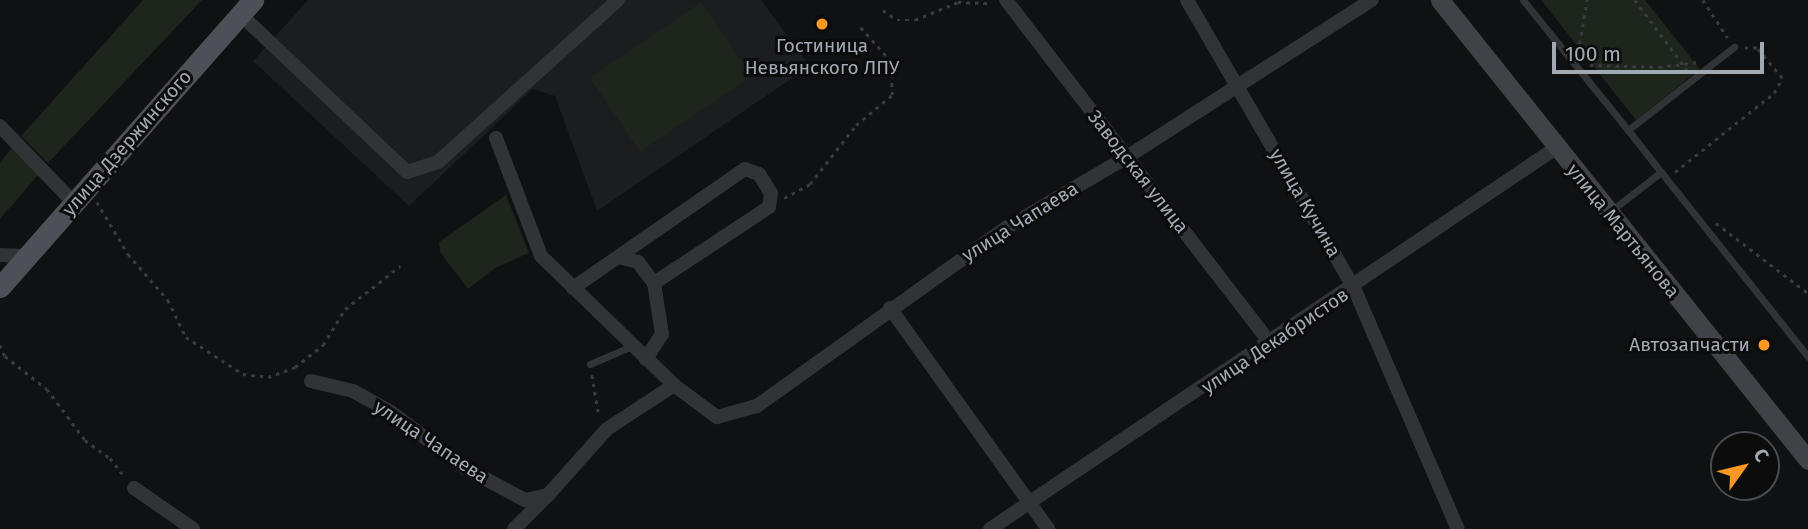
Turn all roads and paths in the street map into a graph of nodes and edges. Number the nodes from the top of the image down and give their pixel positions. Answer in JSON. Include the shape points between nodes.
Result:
{"nodes":[{"id":1,"x":618,"y":0,"type":"edge"},
{"id":2,"x":996,"y":0,"type":"edge"},
{"id":3,"x":1006,"y":0,"type":"edge"},
{"id":4,"x":1187,"y":0,"type":"edge"},
{"id":5,"x":1372,"y":0,"type":"edge"},
{"id":6,"x":1440,"y":0,"type":"edge"},
{"id":7,"x":1523,"y":0,"type":"edge"},
{"id":8,"x":1587,"y":0,"type":"edge"},
{"id":9,"x":1634,"y":0,"type":"edge"},
{"id":10,"x":1703,"y":0,"type":"edge"},
{"id":11,"x":247,"y":7,"type":"edge"},
{"id":12,"x":883,"y":10,"type":"dead end"},
{"id":13,"x":860,"y":27,"type":"dead end"},
{"id":14,"x":1734,"y":47,"type":"junction"},
{"id":15,"x":1575,"y":64,"type":"junction"},
{"id":16,"x":1682,"y":64,"type":"junction"},
{"id":17,"x":1694,"y":79,"type":"junction"},
{"id":18,"x":1238,"y":86,"type":"junction"},
{"id":19,"x":0,"y":126,"type":"edge"},
{"id":20,"x":1629,"y":130,"type":"junction"},
{"id":21,"x":496,"y":138,"type":"dead end"},
{"id":22,"x":1556,"y":148,"type":"junction"},
{"id":23,"x":1127,"y":157,"type":"junction"},
{"id":24,"x":1664,"y":176,"type":"junction"},
{"id":25,"x":81,"y":195,"type":"junction"},
{"id":26,"x":769,"y":203,"type":"junction"},
{"id":27,"x":1608,"y":213,"type":"junction"},
{"id":28,"x":1713,"y":220,"type":"dead end"},
{"id":29,"x":0,"y":255,"type":"edge"},
{"id":30,"x":28,"y":256,"type":"junction"},
{"id":31,"x":618,"y":257,"type":"junction"},
{"id":32,"x":400,"y":266,"type":"dead end"},
{"id":33,"x":654,"y":283,"type":"junction"},
{"id":34,"x":0,"y":287,"type":"edge"},
{"id":35,"x":573,"y":288,"type":"junction"},
{"id":36,"x":1354,"y":288,"type":"junction"},
{"id":37,"x":1808,"y":293,"type":"edge"},
{"id":38,"x":890,"y":307,"type":"junction"},
{"id":39,"x":1271,"y":344,"type":"junction"},
{"id":40,"x":0,"y":345,"type":"edge"},
{"id":41,"x":632,"y":346,"type":"junction"},
{"id":42,"x":1808,"y":357,"type":"edge"},
{"id":43,"x":646,"y":359,"type":"junction"},
{"id":44,"x":590,"y":364,"type":"joint"},
{"id":45,"x":311,"y":381,"type":"dead end"},
{"id":46,"x":674,"y":385,"type":"junction"},
{"id":47,"x":600,"y":436,"type":"junction"},
{"id":48,"x":1808,"y":460,"type":"edge"},
{"id":49,"x":134,"y":488,"type":"joint"},
{"id":50,"x":548,"y":495,"type":"junction"},
{"id":51,"x":1030,"y":503,"type":"junction"},
{"id":52,"x":193,"y":529,"type":"edge"},
{"id":53,"x":514,"y":529,"type":"edge"},
{"id":54,"x":990,"y":529,"type":"edge"},
{"id":55,"x":1048,"y":529,"type":"edge"},
{"id":56,"x":1458,"y":529,"type":"edge"}],
"edges":[{"from":1,"to":11,"type":"street","via":[[438,162],[407,172]]},
{"from":2,"to":12,"type":"path","via":[[958,2],[915,20],[897,20]]},
{"from":3,"to":23,"type":"street","name":"Заводская улица"},
{"from":4,"to":18,"type":"street","name":"улица Кучина"},
{"from":5,"to":18,"type":"street","name":"улица Чапаева"},
{"from":6,"to":22,"type":"main road","name":"улица Мартьянова"},
{"from":7,"to":15,"type":"lane"},
{"from":8,"to":15,"type":"path"},
{"from":9,"to":16,"type":"path"},
{"from":10,"to":14,"type":"path"},
{"from":11,"to":25,"type":"main road","name":"улица Дзержинского"},
{"from":13,"to":26,"type":"path","via":[[891,62],[892,95],[856,125],[810,184]]},
{"from":14,"to":16,"type":"path"},
{"from":14,"to":17,"type":"lane"},
{"from":14,"to":24,"type":"path","via":[[1757,48],[1782,78],[1774,93]]},
{"from":15,"to":16,"type":"path"},
{"from":15,"to":20,"type":"lane"},
{"from":16,"to":17,"type":"path"},
{"from":17,"to":20,"type":"lane"},
{"from":18,"to":23,"type":"street","name":"улица Чапаева"},
{"from":18,"to":36,"type":"street","name":"улица Кучина"},
{"from":19,"to":25,"type":"street"},
{"from":20,"to":24,"type":"lane"},
{"from":21,"to":35,"type":"street","name":"улица Чапаева","via":[[541,256]]},
{"from":22,"to":27,"type":"main road","name":"улица Мартьянова"},
{"from":22,"to":36,"type":"street","name":"улица Декабристов"},
{"from":23,"to":38,"type":"street","name":"улица Чапаева","via":[[1006,228]]},
{"from":23,"to":39,"type":"street","name":"Заводская улица"},
{"from":24,"to":27,"type":"lane"},
{"from":24,"to":42,"type":"lane"},
{"from":25,"to":30,"type":"main road","name":"улица Дзержинского"},
{"from":25,"to":32,"type":"path","via":[[174,309],[186,337],[243,374],[268,377],[295,367],[323,345],[345,309]]},
{"from":26,"to":31,"type":"street","via":[[771,193],[759,174],[745,169]]},
{"from":26,"to":33,"type":"street"},
{"from":27,"to":48,"type":"main road","name":"улица Мартьянова"},
{"from":28,"to":37,"type":"path"},
{"from":29,"to":30,"type":"street"},
{"from":30,"to":34,"type":"main road","name":"улица Дзержинского"},
{"from":31,"to":33,"type":"street","via":[[638,262]]},
{"from":31,"to":35,"type":"street"},
{"from":33,"to":43,"type":"street","via":[[663,334]]},
{"from":35,"to":41,"type":"street","name":"улица Чапаева"},
{"from":36,"to":39,"type":"street","name":"улица Декабристов"},
{"from":36,"to":56,"type":"street","name":"улица Кучина"},
{"from":38,"to":46,"type":"street","name":"улица Чапаева","via":[[757,405],[717,417]]},
{"from":38,"to":51,"type":"street"},
{"from":39,"to":51,"type":"street","name":"улица Декабристов"},
{"from":40,"to":49,"type":"path","via":[[5,356],[47,389],[85,440],[110,458]]},
{"from":41,"to":43,"type":"street","name":"улица Чапаева"},
{"from":41,"to":44,"type":"lane"},
{"from":43,"to":46,"type":"street","name":"улица Чапаева"},
{"from":44,"to":47,"type":"path"},
{"from":45,"to":50,"type":"street","name":"улица Чапаева","via":[[353,391],[391,412],[465,468],[525,500]]},
{"from":46,"to":47,"type":"street"},
{"from":47,"to":50,"type":"street"},
{"from":49,"to":52,"type":"street"},
{"from":50,"to":53,"type":"street"},
{"from":51,"to":54,"type":"street","name":"улица Декабристов"},
{"from":51,"to":55,"type":"street"}]}
